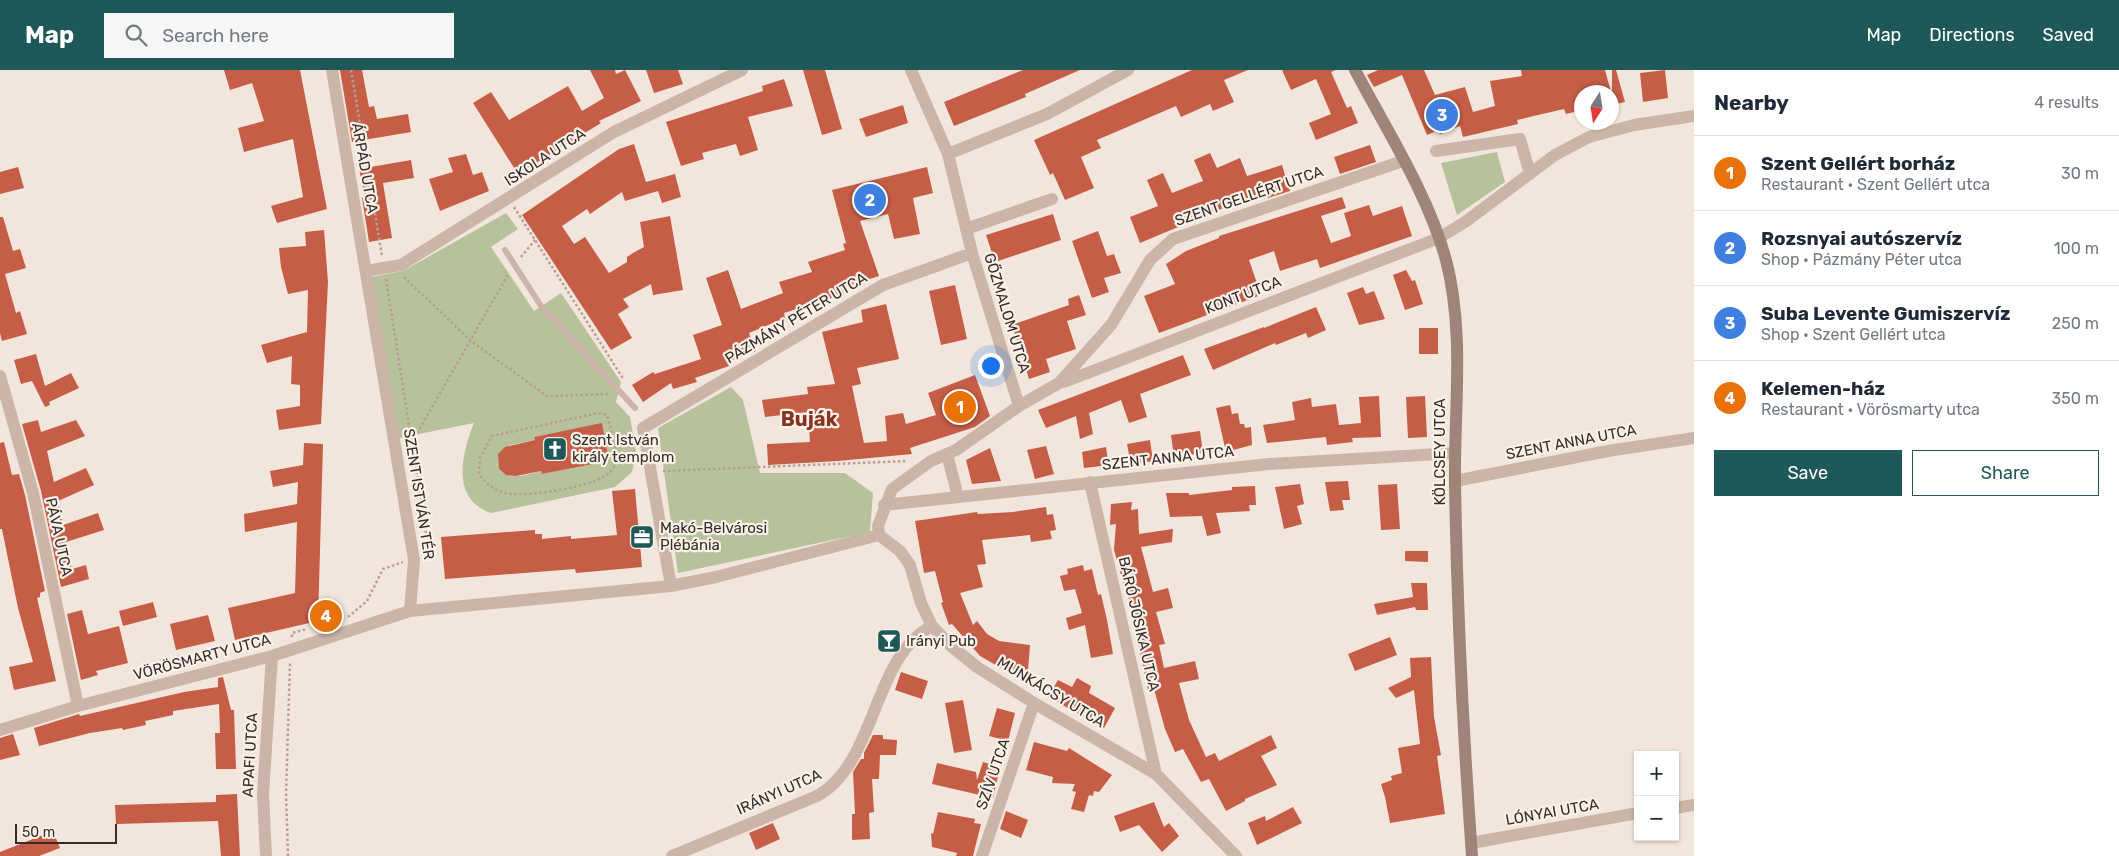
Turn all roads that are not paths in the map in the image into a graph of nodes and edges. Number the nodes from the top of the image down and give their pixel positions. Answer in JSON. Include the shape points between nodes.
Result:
{"nodes":[{"id":1,"x":332,"y":70,"type":"edge"},
{"id":2,"x":742,"y":70,"type":"edge"},
{"id":3,"x":911,"y":70,"type":"edge"},
{"id":4,"x":1128,"y":70,"type":"edge"},
{"id":5,"x":1355,"y":70,"type":"edge"},
{"id":6,"x":1694,"y":116,"type":"edge"},
{"id":7,"x":1436,"y":151,"type":"dead end"},
{"id":8,"x":948,"y":154,"type":"junction"},
{"id":9,"x":1402,"y":161,"type":"junction"},
{"id":10,"x":1530,"y":174,"type":"junction"},
{"id":11,"x":1052,"y":199,"type":"dead end"},
{"id":12,"x":966,"y":229,"type":"junction"},
{"id":13,"x":1439,"y":238,"type":"junction"},
{"id":14,"x":505,"y":250,"type":"dead end"},
{"id":15,"x":972,"y":253,"type":"junction"},
{"id":16,"x":366,"y":271,"type":"junction"},
{"id":17,"x":0,"y":376,"type":"edge"},
{"id":18,"x":1059,"y":383,"type":"junction"},
{"id":19,"x":1019,"y":406,"type":"junction"},
{"id":20,"x":635,"y":408,"type":"dead end"},
{"id":21,"x":1694,"y":438,"type":"edge"},
{"id":22,"x":1455,"y":453,"type":"junction"},
{"id":23,"x":947,"y":454,"type":"junction"},
{"id":24,"x":1455,"y":481,"type":"junction"},
{"id":25,"x":1090,"y":482,"type":"junction"},
{"id":26,"x":958,"y":497,"type":"junction"},
{"id":27,"x":884,"y":505,"type":"junction"},
{"id":28,"x":878,"y":535,"type":"junction"},
{"id":29,"x":671,"y":586,"type":"junction"},
{"id":30,"x":410,"y":611,"type":"junction"},
{"id":31,"x":932,"y":626,"type":"junction"},
{"id":32,"x":272,"y":656,"type":"junction"},
{"id":33,"x":1034,"y":703,"type":"junction"},
{"id":34,"x":78,"y":706,"type":"junction"},
{"id":35,"x":0,"y":730,"type":"edge"},
{"id":36,"x":1156,"y":774,"type":"junction"},
{"id":37,"x":1694,"y":805,"type":"edge"},
{"id":38,"x":1679,"y":807,"type":"edge"},
{"id":39,"x":1634,"y":814,"type":"edge"},
{"id":40,"x":1472,"y":843,"type":"junction"},
{"id":41,"x":266,"y":856,"type":"edge"},
{"id":42,"x":672,"y":856,"type":"edge"},
{"id":43,"x":982,"y":856,"type":"edge"},
{"id":44,"x":1236,"y":856,"type":"edge"},
{"id":45,"x":1472,"y":856,"type":"edge"}],
"edges":[{"from":1,"to":16,"type":"street","name":"ÁRPÁD UTCA"},
{"from":2,"to":16,"type":"street","name":"ISKOLA UTCA","via":[[614,132],[402,265]]},
{"from":3,"to":8,"type":"street","name":"GŐZMALOM UTCA"},
{"from":4,"to":8,"type":"street","via":[[1047,114]]},
{"from":5,"to":9,"type":"main road","name":"KÖLCSEY UTCA"},
{"from":6,"to":10,"type":"street","via":[[1634,125],[1589,137],[1555,155]]},
{"from":7,"to":10,"type":"street","via":[[1520,138]]},
{"from":8,"to":12,"type":"street","name":"GŐZMALOM UTCA"},
{"from":9,"to":13,"type":"main road","name":"KÖLCSEY UTCA"},
{"from":9,"to":18,"type":"street","name":"SZENT GELLÉRT UTCA","via":[[1173,239],[1150,260],[1111,325]]},
{"from":10,"to":13,"type":"street"},
{"from":11,"to":12,"type":"street"},
{"from":12,"to":15,"type":"street","name":"GŐZMALOM UTCA"},
{"from":13,"to":18,"type":"street","name":"KONT UTCA"},
{"from":13,"to":22,"type":"main road","name":"KÖLCSEY UTCA","via":[[1452,284],[1455,310]]},
{"from":14,"to":20,"type":"lane","via":[[540,306]]},
{"from":15,"to":19,"type":"street","name":"GŐZMALOM UTCA"},
{"from":15,"to":29,"type":"street","name":"PÁZMÁNY PÉTER UTCA","via":[[883,285],[644,432]]},
{"from":16,"to":30,"type":"street","name":"SZENT ISTVÁN TÉR","via":[[414,560]]},
{"from":17,"to":34,"type":"street","name":"PÁVA UTCA","via":[[33,493]]},
{"from":18,"to":19,"type":"street","name":"SZENT GELLÉRT UTCA"},
{"from":19,"to":23,"type":"street","name":"SZENT GELLÉRT UTCA"},
{"from":21,"to":24,"type":"street","name":"SZENT ANNA UTCA","via":[[1608,450]]},
{"from":22,"to":24,"type":"main road","name":"KÖLCSEY UTCA"},
{"from":22,"to":25,"type":"street","name":"SZENT ANNA UTCA","via":[[1269,464]]},
{"from":23,"to":26,"type":"street"},
{"from":23,"to":27,"type":"street","name":"SZENT GELLÉRT UTCA","via":[[931,461],[892,489]]},
{"from":24,"to":40,"type":"main road","name":"KÖLCSEY UTCA","via":[[1461,697]]},
{"from":25,"to":26,"type":"street","name":"SZENT ANNA UTCA"},
{"from":25,"to":36,"type":"street","name":"BÁRÓ JÓSIKA UTCA"},
{"from":26,"to":27,"type":"street","name":"SZENT ANNA UTCA"},
{"from":27,"to":28,"type":"street"},
{"from":28,"to":29,"type":"street","via":[[716,578]]},
{"from":28,"to":31,"type":"street","name":"MUNKÁCSY UTCA","via":[[900,551],[910,565],[921,603]]},
{"from":29,"to":30,"type":"street"},
{"from":30,"to":32,"type":"street","name":"VÖRÖSMARTY UTCA"},
{"from":31,"to":33,"type":"street","name":"MUNKÁCSY UTCA","via":[[977,667]]},
{"from":31,"to":42,"type":"street","name":"IRÁNYI UTCA","via":[[914,637],[896,662],[874,714],[835,784],[817,796]]},
{"from":32,"to":34,"type":"street","name":"VÖRÖSMARTY UTCA"},
{"from":32,"to":41,"type":"street","name":"APAFI UTCA","via":[[264,794]]},
{"from":33,"to":36,"type":"street","name":"MUNKÁCSY UTCA"},
{"from":33,"to":43,"type":"street","name":"SZÍV UTCA"},
{"from":34,"to":35,"type":"street","name":"VÖRÖSMARTY UTCA"},
{"from":36,"to":44,"type":"street","name":"MUNKÁCSY UTCA"},
{"from":37,"to":38,"type":"street"},
{"from":39,"to":40,"type":"street","name":"LÓNYAI UTCA"},
{"from":40,"to":45,"type":"main road","name":"KÖLCSEY UTCA"}]}
